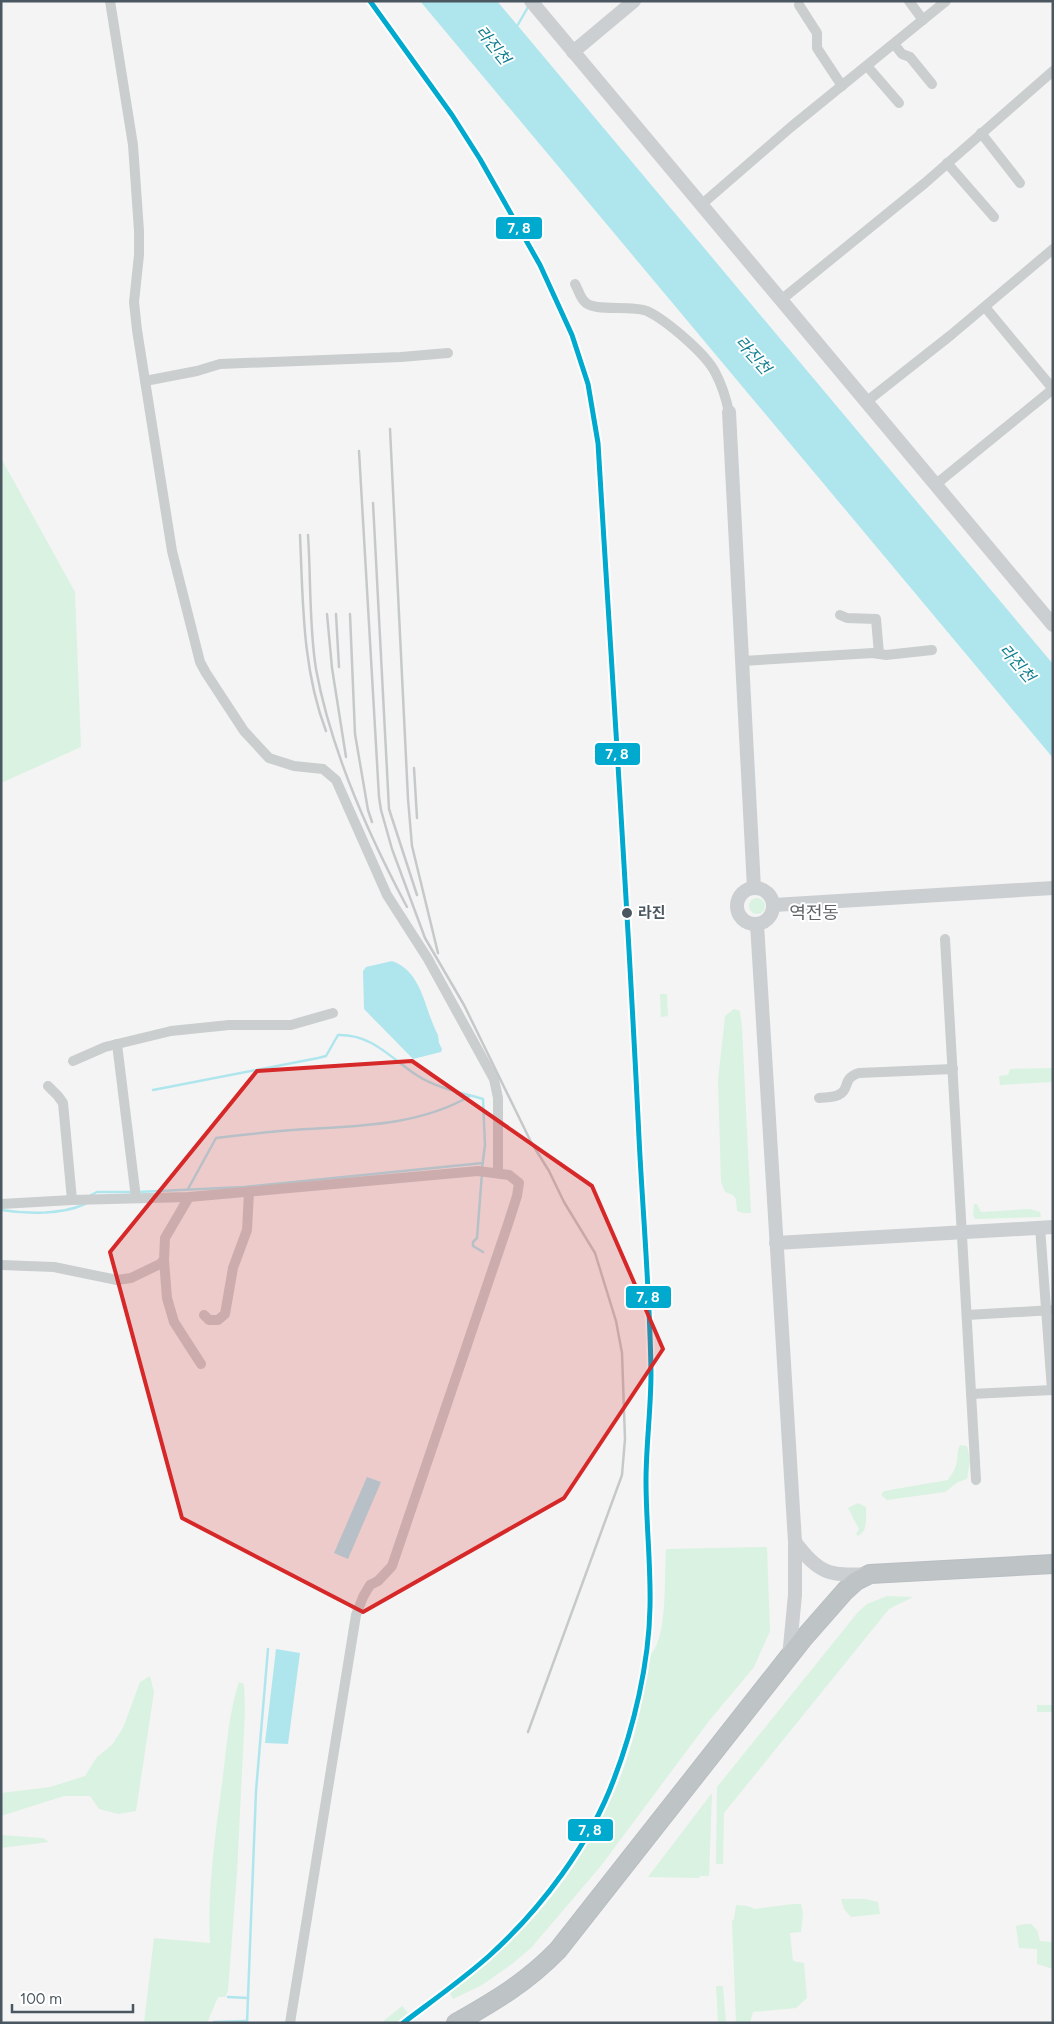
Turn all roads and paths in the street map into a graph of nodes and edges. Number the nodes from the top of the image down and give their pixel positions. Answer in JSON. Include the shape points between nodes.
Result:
{"nodes":[{"id":1,"x":110,"y":1,"type":"edge"},
{"id":2,"x":634,"y":1,"type":"edge"},
{"id":3,"x":909,"y":1,"type":"edge"},
{"id":4,"x":946,"y":1,"type":"edge"},
{"id":5,"x":534,"y":5,"type":"edge"},
{"id":6,"x":799,"y":5,"type":"dead end"},
{"id":7,"x":922,"y":20,"type":"junction"},
{"id":8,"x":894,"y":44,"type":"junction"},
{"id":9,"x":573,"y":52,"type":"junction"},
{"id":10,"x":867,"y":66,"type":"junction"},
{"id":11,"x":1053,"y":71,"type":"edge"},
{"id":12,"x":932,"y":84,"type":"dead end"},
{"id":13,"x":842,"y":86,"type":"junction"},
{"id":14,"x":898,"y":103,"type":"dead end"},
{"id":15,"x":981,"y":133,"type":"junction"},
{"id":16,"x":947,"y":163,"type":"junction"},
{"id":17,"x":1020,"y":183,"type":"dead end"},
{"id":18,"x":701,"y":205,"type":"junction"},
{"id":19,"x":994,"y":218,"type":"dead end"},
{"id":20,"x":1053,"y":249,"type":"edge"},
{"id":21,"x":575,"y":284,"type":"dead end"},
{"id":22,"x":781,"y":300,"type":"junction"},
{"id":23,"x":985,"y":306,"type":"junction"},
{"id":24,"x":448,"y":353,"type":"dead end"},
{"id":25,"x":145,"y":381,"type":"junction"},
{"id":26,"x":866,"y":402,"type":"junction"},
{"id":27,"x":729,"y":412,"type":"joint"},
{"id":28,"x":935,"y":485,"type":"junction"},
{"id":29,"x":840,"y":615,"type":"dead end"},
{"id":30,"x":1053,"y":625,"type":"edge"},
{"id":31,"x":932,"y":650,"type":"dead end"},
{"id":32,"x":879,"y":654,"type":"junction"},
{"id":33,"x":742,"y":661,"type":"junction"},
{"id":34,"x":754,"y":888,"type":"junction"},
{"id":35,"x":1053,"y":888,"type":"edge"},
{"id":36,"x":774,"y":905,"type":"junction"},
{"id":37,"x":757,"y":924,"type":"junction"},
{"id":38,"x":945,"y":939,"type":"dead end"},
{"id":39,"x":334,"y":1013,"type":"dead end"},
{"id":40,"x":117,"y":1044,"type":"junction"},
{"id":41,"x":73,"y":1060,"type":"dead end"},
{"id":42,"x":953,"y":1068,"type":"junction"},
{"id":43,"x":48,"y":1086,"type":"dead end"},
{"id":44,"x":819,"y":1098,"type":"dead end"},
{"id":45,"x":498,"y":1172,"type":"junction"},
{"id":46,"x":249,"y":1192,"type":"junction"},
{"id":47,"x":189,"y":1196,"type":"junction"},
{"id":48,"x":136,"y":1198,"type":"junction"},
{"id":49,"x":82,"y":1200,"type":"junction"},
{"id":50,"x":1,"y":1204,"type":"edge"},
{"id":51,"x":1046,"y":1227,"type":"edge"},
{"id":52,"x":962,"y":1232,"type":"junction"},
{"id":53,"x":776,"y":1243,"type":"junction"},
{"id":54,"x":164,"y":1260,"type":"junction"},
{"id":55,"x":1,"y":1265,"type":"edge"},
{"id":56,"x":1050,"y":1310,"type":"edge"},
{"id":57,"x":204,"y":1315,"type":"dead end"},
{"id":58,"x":966,"y":1315,"type":"junction"},
{"id":59,"x":201,"y":1364,"type":"dead end"},
{"id":60,"x":1052,"y":1390,"type":"edge"},
{"id":61,"x":971,"y":1394,"type":"junction"},
{"id":62,"x":976,"y":1480,"type":"dead end"},
{"id":63,"x":795,"y":1542,"type":"junction"},
{"id":64,"x":1053,"y":1564,"type":"edge"},
{"id":65,"x":870,"y":1574,"type":"junction"},
{"id":66,"x":789,"y":1660,"type":"junction"},
{"id":67,"x":290,"y":2023,"type":"edge"},
{"id":68,"x":456,"y":2023,"type":"edge"}],
"edges":[{"from":1,"to":25,"type":"street","via":[[133,144],[139,231],[134,302]]},
{"from":2,"to":9,"type":"main road"},
{"from":3,"to":7,"type":"street"},
{"from":4,"to":7,"type":"street"},
{"from":5,"to":9,"type":"main road"},
{"from":6,"to":13,"type":"street","via":[[817,33],[818,48]]},
{"from":7,"to":8,"type":"street"},
{"from":8,"to":10,"type":"street"},
{"from":8,"to":12,"type":"street","via":[[902,54],[910,57]]},
{"from":9,"to":18,"type":"main road"},
{"from":10,"to":13,"type":"street"},
{"from":10,"to":14,"type":"street"},
{"from":11,"to":15,"type":"street"},
{"from":13,"to":18,"type":"street"},
{"from":15,"to":16,"type":"street"},
{"from":15,"to":17,"type":"street"},
{"from":16,"to":19,"type":"street"},
{"from":16,"to":22,"type":"street"},
{"from":18,"to":22,"type":"main road"},
{"from":20,"to":23,"type":"street"},
{"from":21,"to":27,"type":"street","via":[[584,302],[591,307],[623,306],[646,310],[675,328],[714,370]]},
{"from":22,"to":26,"type":"main road"},
{"from":23,"to":26,"type":"street"},
{"from":23,"to":28,"type":"street","via":[[1053,389]]},
{"from":24,"to":25,"type":"street","via":[[220,364]]},
{"from":25,"to":45,"type":"street","via":[[172,551],[200,662],[244,731],[269,758],[294,766],[323,769],[336,780],[387,895],[428,959],[494,1079],[499,1118]]},
{"from":26,"to":28,"type":"main road"},
{"from":27,"to":33,"type":"main road"},
{"from":28,"to":30,"type":"main road"},
{"from":29,"to":32,"type":"street","via":[[876,619]]},
{"from":31,"to":32,"type":"street"},
{"from":32,"to":33,"type":"street"},
{"from":33,"to":34,"type":"main road"},
{"from":34,"to":36,"type":"main road","via":[[767,892]]},
{"from":34,"to":37,"type":"main road","via":[[742,894],[737,908],[744,920]]},
{"from":35,"to":36,"type":"main road"},
{"from":36,"to":37,"type":"main road","via":[[769,918]]},
{"from":37,"to":53,"type":"main road"},
{"from":38,"to":42,"type":"street"},
{"from":39,"to":40,"type":"street","via":[[290,1025],[197,1028]]},
{"from":40,"to":41,"type":"street"},
{"from":40,"to":48,"type":"street"},
{"from":42,"to":44,"type":"street","via":[[859,1074],[851,1076],[839,1096]]},
{"from":42,"to":52,"type":"street"},
{"from":43,"to":49,"type":"street","via":[[62,1103]]},
{"from":45,"to":46,"type":"street","via":[[413,1176]]},
{"from":45,"to":67,"type":"street","via":[[510,1174],[519,1183],[517,1196],[392,1566],[370,1585],[356,1615]]},
{"from":46,"to":47,"type":"street"},
{"from":46,"to":57,"type":"street","via":[[248,1230],[233,1268],[225,1314],[218,1320],[209,1320]]},
{"from":47,"to":48,"type":"street"},
{"from":47,"to":54,"type":"street","via":[[165,1238]]},
{"from":48,"to":49,"type":"street"},
{"from":49,"to":50,"type":"street"},
{"from":51,"to":52,"type":"main road"},
{"from":51,"to":56,"type":"street"},
{"from":52,"to":53,"type":"main road"},
{"from":52,"to":58,"type":"street"},
{"from":53,"to":63,"type":"main road"},
{"from":54,"to":55,"type":"street","via":[[131,1278],[117,1280],[54,1268]]},
{"from":54,"to":59,"type":"street","via":[[166,1298],[174,1322]]},
{"from":56,"to":58,"type":"street"},
{"from":56,"to":60,"type":"street"},
{"from":58,"to":61,"type":"street"},
{"from":60,"to":61,"type":"street"},
{"from":61,"to":62,"type":"street"},
{"from":63,"to":65,"type":"main road","via":[[809,1561],[827,1572]]},
{"from":63,"to":66,"type":"main road","via":[[796,1595]]},
{"from":64,"to":65,"type":"highway"},
{"from":65,"to":66,"type":"highway","via":[[845,1591],[802,1640]]},
{"from":66,"to":68,"type":"highway","via":[[558,1950],[512,1991]]}]}
